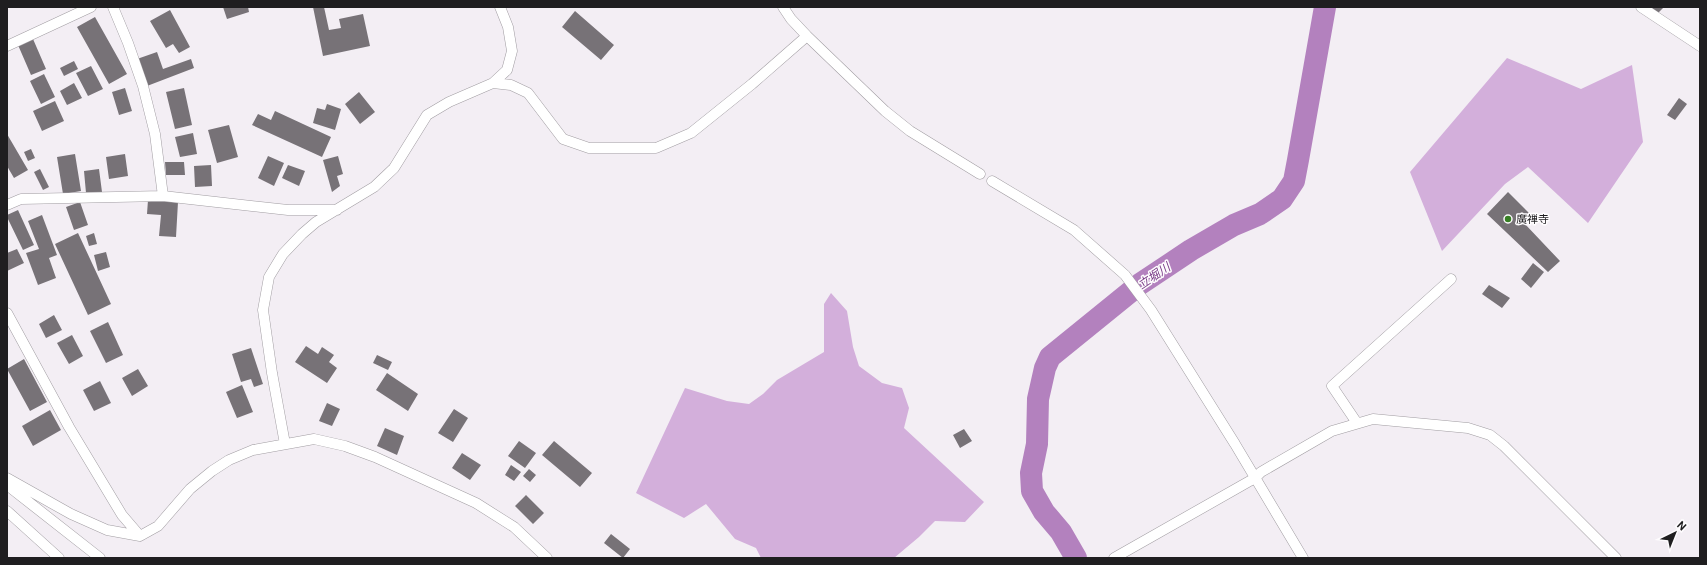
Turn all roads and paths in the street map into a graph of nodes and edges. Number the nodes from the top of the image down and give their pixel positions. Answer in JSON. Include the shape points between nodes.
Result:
{"nodes":[{"id":1,"x":91,"y":7,"type":"edge"},
{"id":2,"x":113,"y":7,"type":"edge"},
{"id":3,"x":500,"y":7,"type":"edge"},
{"id":4,"x":782,"y":7,"type":"edge"},
{"id":5,"x":1641,"y":7,"type":"edge"},
{"id":6,"x":807,"y":36,"type":"junction"},
{"id":7,"x":7,"y":46,"type":"edge"},
{"id":8,"x":1700,"y":46,"type":"edge"},
{"id":9,"x":493,"y":83,"type":"junction"},
{"id":10,"x":980,"y":174,"type":"dead end"},
{"id":11,"x":992,"y":181,"type":"dead end"},
{"id":12,"x":163,"y":196,"type":"junction"},
{"id":13,"x":7,"y":205,"type":"edge"},
{"id":14,"x":337,"y":210,"type":"junction"},
{"id":15,"x":1451,"y":279,"type":"dead end"},
{"id":16,"x":7,"y":314,"type":"edge"},
{"id":17,"x":1357,"y":423,"type":"junction"},
{"id":18,"x":284,"y":444,"type":"junction"},
{"id":19,"x":7,"y":478,"type":"edge"},
{"id":20,"x":1255,"y":478,"type":"junction"},
{"id":21,"x":7,"y":485,"type":"edge"},
{"id":22,"x":7,"y":511,"type":"edge"},
{"id":23,"x":140,"y":536,"type":"junction"},
{"id":24,"x":59,"y":558,"type":"edge"},
{"id":25,"x":100,"y":558,"type":"edge"},
{"id":26,"x":547,"y":558,"type":"edge"},
{"id":27,"x":1114,"y":558,"type":"edge"},
{"id":28,"x":1303,"y":558,"type":"edge"},
{"id":29,"x":1616,"y":558,"type":"edge"}],
"edges":[{"from":1,"to":7,"type":"street"},
{"from":2,"to":12,"type":"street","via":[[143,86],[155,134]]},
{"from":3,"to":9,"type":"street","via":[[508,28],[512,51],[507,70]]},
{"from":4,"to":6,"type":"street"},
{"from":5,"to":8,"type":"street"},
{"from":6,"to":9,"type":"street","via":[[692,133],[656,148],[589,148],[563,139],[528,93],[511,85]]},
{"from":6,"to":10,"type":"street","via":[[910,131]]},
{"from":9,"to":14,"type":"street","via":[[449,102],[427,115],[394,168],[374,187]]},
{"from":11,"to":20,"type":"street","via":[[1074,230],[1126,275],[1151,310]]},
{"from":12,"to":13,"type":"street","via":[[21,199]]},
{"from":12,"to":14,"type":"street","via":[[288,210]]},
{"from":14,"to":18,"type":"street","via":[[302,234],[283,254],[270,276],[264,310]]},
{"from":15,"to":17,"type":"street","via":[[1332,386]]},
{"from":16,"to":23,"type":"street","via":[[118,508]]},
{"from":17,"to":20,"type":"street","via":[[1332,431]]},
{"from":17,"to":29,"type":"street","via":[[1373,419],[1468,428],[1490,435]]},
{"from":18,"to":23,"type":"street","via":[[253,450],[229,460],[190,489],[158,526]]},
{"from":18,"to":26,"type":"street","via":[[314,439],[375,456],[476,503],[514,528]]},
{"from":19,"to":23,"type":"street","via":[[71,514],[107,530]]},
{"from":20,"to":27,"type":"street"},
{"from":20,"to":28,"type":"street"},
{"from":21,"to":25,"type":"street"},
{"from":22,"to":24,"type":"street"}]}
